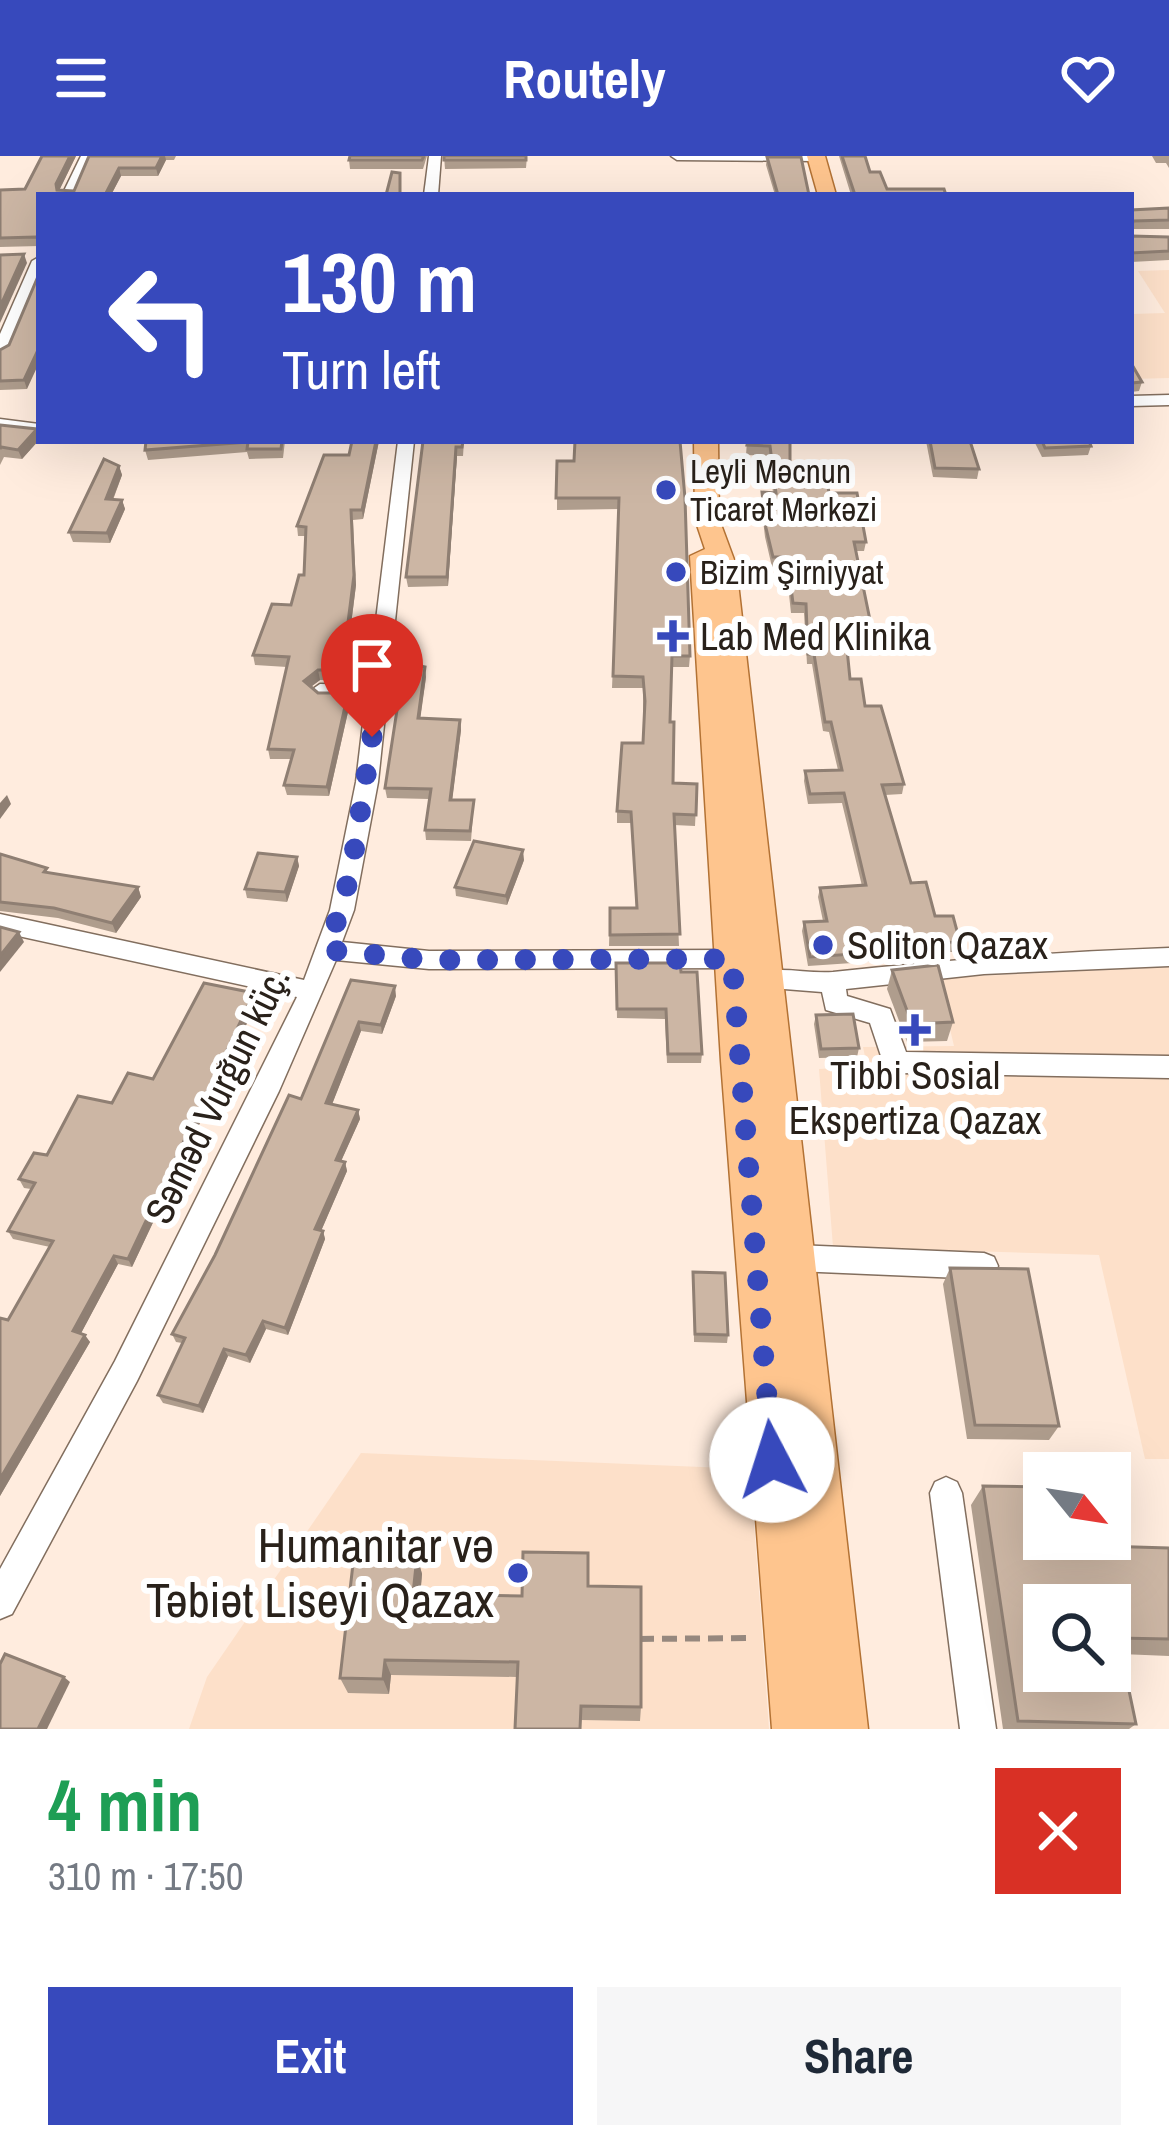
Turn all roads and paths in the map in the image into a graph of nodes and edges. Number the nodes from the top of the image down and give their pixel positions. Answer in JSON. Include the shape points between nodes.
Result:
{"nodes":[{"id":1,"x":88,"y":156,"type":"edge"},
{"id":2,"x":435,"y":156,"type":"edge"},
{"id":3,"x":677,"y":156,"type":"edge"},
{"id":4,"x":816,"y":156,"type":"edge"},
{"id":5,"x":70,"y":192,"type":"edge"},
{"id":6,"x":431,"y":192,"type":"edge"},
{"id":7,"x":826,"y":192,"type":"edge"},
{"id":8,"x":20,"y":255,"type":"edge"},
{"id":9,"x":36,"y":258,"type":"edge"},
{"id":10,"x":36,"y":265,"type":"edge"},
{"id":11,"x":0,"y":352,"type":"edge"},
{"id":12,"x":1169,"y":400,"type":"edge"},
{"id":13,"x":1134,"y":401,"type":"edge"},
{"id":14,"x":0,"y":424,"type":"edge"},
{"id":15,"x":36,"y":429,"type":"edge"},
{"id":16,"x":406,"y":444,"type":"edge"},
{"id":17,"x":706,"y":444,"type":"edge"},
{"id":18,"x":320,"y":691,"type":"edge"},
{"id":19,"x":377,"y":692,"type":"junction"},
{"id":20,"x":0,"y":922,"type":"edge"},
{"id":21,"x":328,"y":950,"type":"junction"},
{"id":22,"x":1169,"y":957,"type":"edge"},
{"id":23,"x":744,"y":974,"type":"junction"},
{"id":24,"x":833,"y":982,"type":"junction"},
{"id":25,"x":312,"y":992,"type":"junction"},
{"id":26,"x":1169,"y":1067,"type":"edge"},
{"id":27,"x":796,"y":1258,"type":"junction"},
{"id":28,"x":984,"y":1266,"type":"edge"},
{"id":29,"x":946,"y":1493,"type":"dead end"},
{"id":30,"x":0,"y":1602,"type":"edge"},
{"id":31,"x":788,"y":1636,"type":"junction"},
{"id":32,"x":639,"y":1639,"type":"edge"},
{"id":33,"x":796,"y":1729,"type":"edge"},
{"id":34,"x":844,"y":1729,"type":"edge"},
{"id":35,"x":978,"y":1729,"type":"edge"}],
"edges":[{"from":1,"to":5,"type":"street"},
{"from":2,"to":6,"type":"street"},
{"from":3,"to":4,"type":"street"},
{"from":4,"to":7,"type":"main road"},
{"from":8,"to":9,"type":"street"},
{"from":10,"to":11,"type":"street"},
{"from":12,"to":13,"type":"street"},
{"from":14,"to":15,"type":"street"},
{"from":16,"to":19,"type":"street","name":"Səməd Vurğun küç."},
{"from":17,"to":23,"type":"main road","via":[[701,568]]},
{"from":18,"to":19,"type":"street"},
{"from":19,"to":21,"type":"street","name":"Səməd Vurğun küç.","via":[[351,872]]},
{"from":20,"to":25,"type":"street"},
{"from":21,"to":23,"type":"street"},
{"from":21,"to":25,"type":"street","name":"Səməd Vurğun küç."},
{"from":22,"to":24,"type":"street"},
{"from":23,"to":24,"type":"street"},
{"from":23,"to":27,"type":"main road"},
{"from":23,"to":31,"type":"main road"},
{"from":24,"to":26,"type":"street","via":[[842,1009],[881,1016],[901,1062]]},
{"from":25,"to":30,"type":"street","name":"Səməd Vurğun küç.","via":[[136,1351]]},
{"from":27,"to":28,"type":"street"},
{"from":27,"to":34,"type":"main road"},
{"from":29,"to":35,"type":"street"},
{"from":31,"to":32,"type":"path"},
{"from":31,"to":33,"type":"main road"}]}
